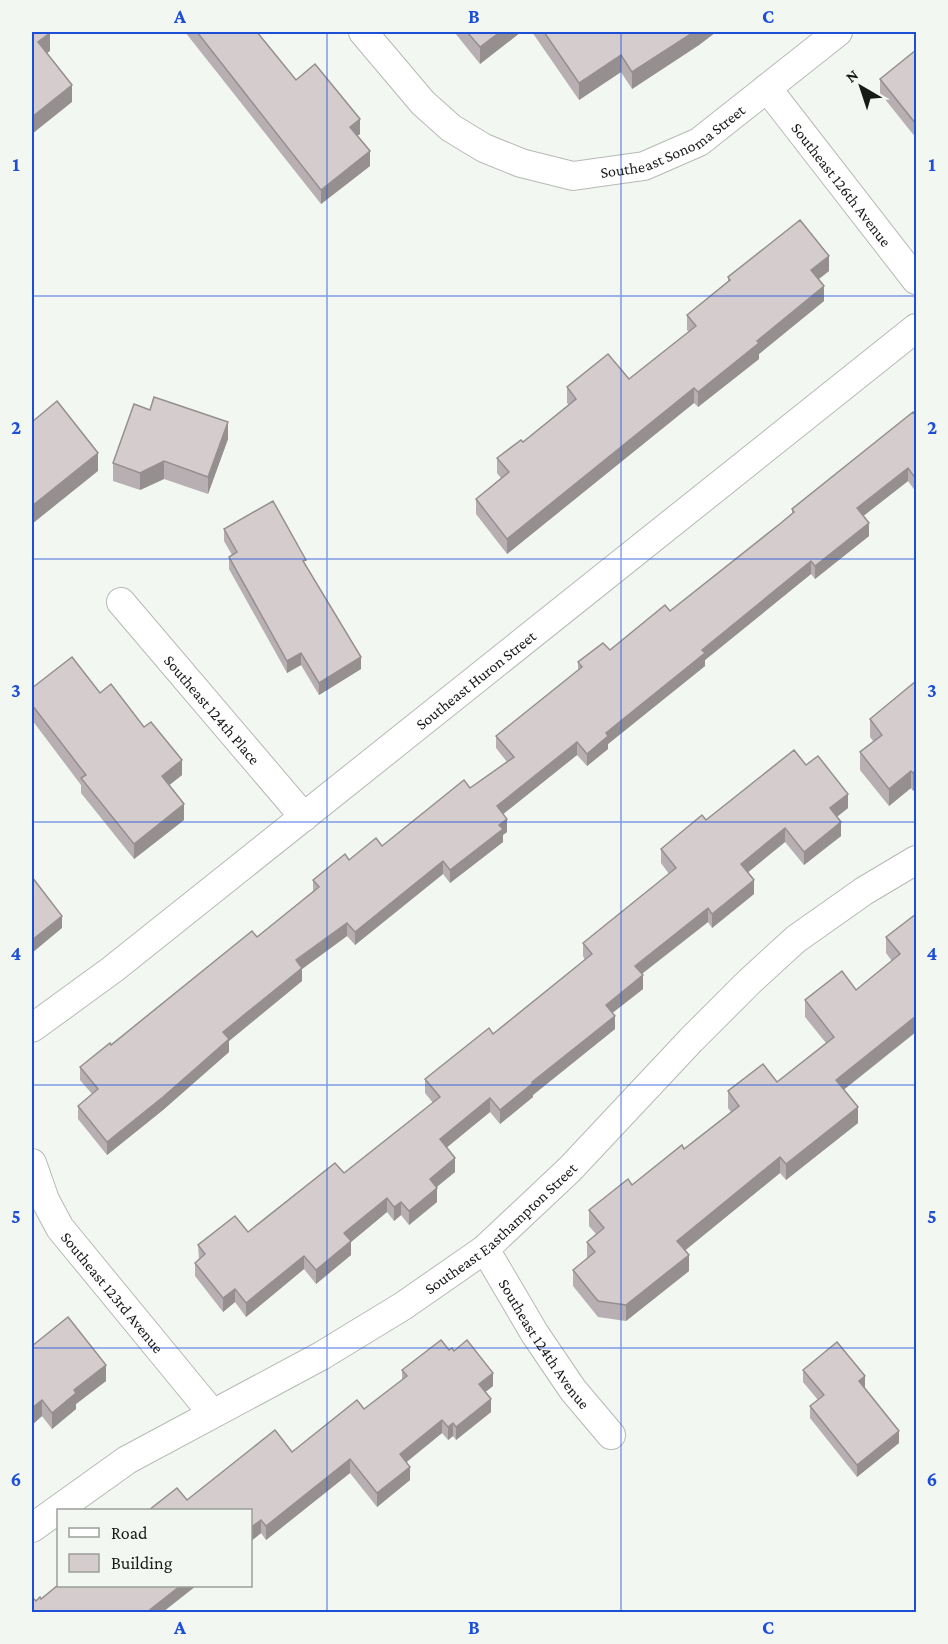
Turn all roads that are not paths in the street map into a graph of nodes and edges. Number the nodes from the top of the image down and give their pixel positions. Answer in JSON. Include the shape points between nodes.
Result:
{"nodes":[{"id":1,"x":363,"y":32,"type":"edge"},
{"id":2,"x":838,"y":32,"type":"edge"},
{"id":3,"x":767,"y":88,"type":"junction"},
{"id":4,"x":916,"y":280,"type":"edge"},
{"id":5,"x":916,"y":328,"type":"edge"},
{"id":6,"x":121,"y":602,"type":"dead end"},
{"id":7,"x":304,"y":817,"type":"junction"},
{"id":8,"x":916,"y":861,"type":"edge"},
{"id":9,"x":32,"y":1028,"type":"edge"},
{"id":10,"x":32,"y":1163,"type":"edge"},
{"id":11,"x":485,"y":1249,"type":"junction"},
{"id":12,"x":212,"y":1413,"type":"junction"},
{"id":13,"x":611,"y":1435,"type":"dead end"},
{"id":14,"x":59,"y":1509,"type":"edge"},
{"id":15,"x":57,"y":1510,"type":"edge"},
{"id":16,"x":32,"y":1528,"type":"edge"}],
"edges":[{"from":1,"to":3,"type":"street","name":"Southeast Sonoma Street","via":[[423,103],[451,128],[484,148],[521,163],[573,176],[644,166],[699,142]]},
{"from":2,"to":3,"type":"street","name":"Southeast Sonoma Street"},
{"from":3,"to":4,"type":"street","name":"Southeast 126th Avenue"},
{"from":5,"to":7,"type":"street","name":"Southeast Huron Street"},
{"from":6,"to":7,"type":"street","name":"Southeast 124th Place"},
{"from":7,"to":9,"type":"street","name":"Southeast Huron Street","via":[[113,969]]},
{"from":8,"to":11,"type":"street","name":"Southeast Easthampton Street","via":[[864,891],[796,939],[691,1040],[570,1169]]},
{"from":10,"to":12,"type":"street","name":"Southeast 123rd Avenue","via":[[60,1228]]},
{"from":11,"to":12,"type":"street","name":"Southeast Easthampton Street","via":[[394,1312],[321,1356]]},
{"from":11,"to":13,"type":"street","name":"Southeast 124th Avenue","via":[[573,1390]]},
{"from":12,"to":14,"type":"street","name":"Southeast Easthampton Street","via":[[127,1460]]},
{"from":15,"to":16,"type":"street","name":"Southeast Easthampton Street"}]}
